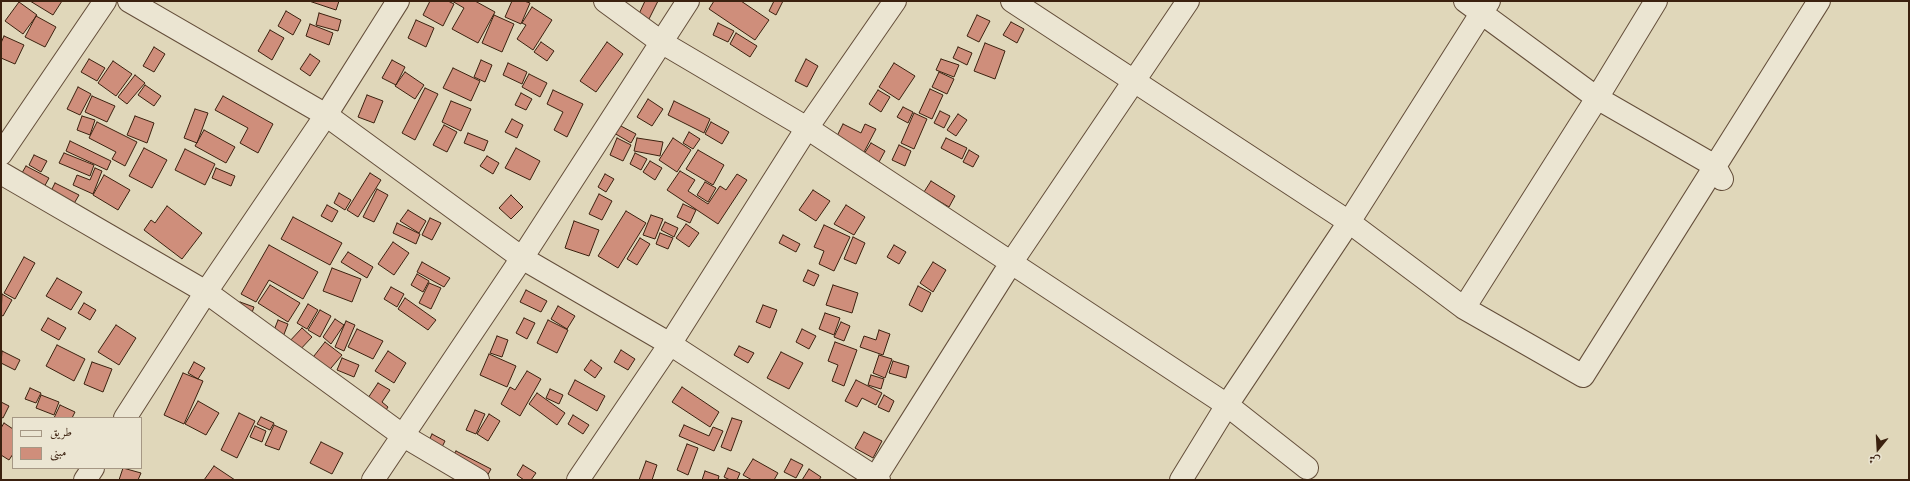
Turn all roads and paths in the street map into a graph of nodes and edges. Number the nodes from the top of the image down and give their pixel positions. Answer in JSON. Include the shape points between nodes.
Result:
{"nodes":[{"id":1,"x":105,"y":1,"type":"edge"},
{"id":2,"x":130,"y":1,"type":"edge"},
{"id":3,"x":398,"y":1,"type":"edge"},
{"id":4,"x":605,"y":1,"type":"edge"},
{"id":5,"x":688,"y":1,"type":"edge"},
{"id":6,"x":895,"y":1,"type":"edge"},
{"id":7,"x":1012,"y":1,"type":"edge"},
{"id":8,"x":1188,"y":1,"type":"edge"},
{"id":9,"x":1656,"y":1,"type":"edge"},
{"id":10,"x":1819,"y":1,"type":"edge"},
{"id":11,"x":1479,"y":5,"type":"edge"},
{"id":12,"x":661,"y":42,"type":"junction"},
{"id":13,"x":1135,"y":82,"type":"junction"},
{"id":14,"x":1597,"y":98,"type":"junction"},
{"id":15,"x":326,"y":115,"type":"junction"},
{"id":16,"x":808,"y":128,"type":"junction"},
{"id":17,"x":1,"y":154,"type":"edge"},
{"id":18,"x":1,"y":172,"type":"edge"},
{"id":19,"x":1719,"y":174,"type":"junction"},
{"id":20,"x":1348,"y":222,"type":"junction"},
{"id":21,"x":522,"y":258,"type":"junction"},
{"id":22,"x":1011,"y":263,"type":"junction"},
{"id":23,"x":206,"y":292,"type":"junction"},
{"id":24,"x":1464,"y":308,"type":"junction"},
{"id":25,"x":670,"y":344,"type":"junction"},
{"id":26,"x":1227,"y":405,"type":"junction"},
{"id":27,"x":126,"y":417,"type":"edge"},
{"id":28,"x":402,"y":435,"type":"junction"},
{"id":29,"x":1307,"y":468,"type":"dead end"},
{"id":30,"x":92,"y":469,"type":"edge"},
{"id":31,"x":876,"y":479,"type":"edge"},
{"id":32,"x":85,"y":480,"type":"edge"},
{"id":33,"x":373,"y":480,"type":"edge"},
{"id":34,"x":478,"y":480,"type":"edge"},
{"id":35,"x":578,"y":480,"type":"edge"},
{"id":36,"x":1181,"y":480,"type":"edge"}],
"edges":[{"from":1,"to":17,"type":"street"},
{"from":2,"to":15,"type":"street"},
{"from":3,"to":15,"type":"street"},
{"from":4,"to":12,"type":"street"},
{"from":5,"to":12,"type":"street"},
{"from":6,"to":16,"type":"street"},
{"from":7,"to":13,"type":"street"},
{"from":8,"to":13,"type":"street"},
{"from":9,"to":14,"type":"street"},
{"from":10,"to":19,"type":"street"},
{"from":11,"to":14,"type":"street"},
{"from":11,"to":20,"type":"street"},
{"from":12,"to":16,"type":"street"},
{"from":12,"to":21,"type":"street"},
{"from":13,"to":20,"type":"street"},
{"from":13,"to":22,"type":"street"},
{"from":14,"to":19,"type":"street"},
{"from":14,"to":24,"type":"street"},
{"from":15,"to":21,"type":"street"},
{"from":15,"to":23,"type":"street"},
{"from":16,"to":22,"type":"street"},
{"from":16,"to":25,"type":"street"},
{"from":18,"to":23,"type":"street"},
{"from":19,"to":24,"type":"street","via":[[1583,376]]},
{"from":20,"to":24,"type":"street"},
{"from":20,"to":26,"type":"street"},
{"from":21,"to":25,"type":"street"},
{"from":21,"to":28,"type":"street"},
{"from":22,"to":26,"type":"street"},
{"from":22,"to":31,"type":"street"},
{"from":23,"to":27,"type":"street"},
{"from":23,"to":28,"type":"street"},
{"from":25,"to":31,"type":"street"},
{"from":25,"to":35,"type":"street"},
{"from":26,"to":29,"type":"street"},
{"from":26,"to":36,"type":"street"},
{"from":28,"to":33,"type":"street"},
{"from":28,"to":34,"type":"street"},
{"from":30,"to":32,"type":"street"}]}
